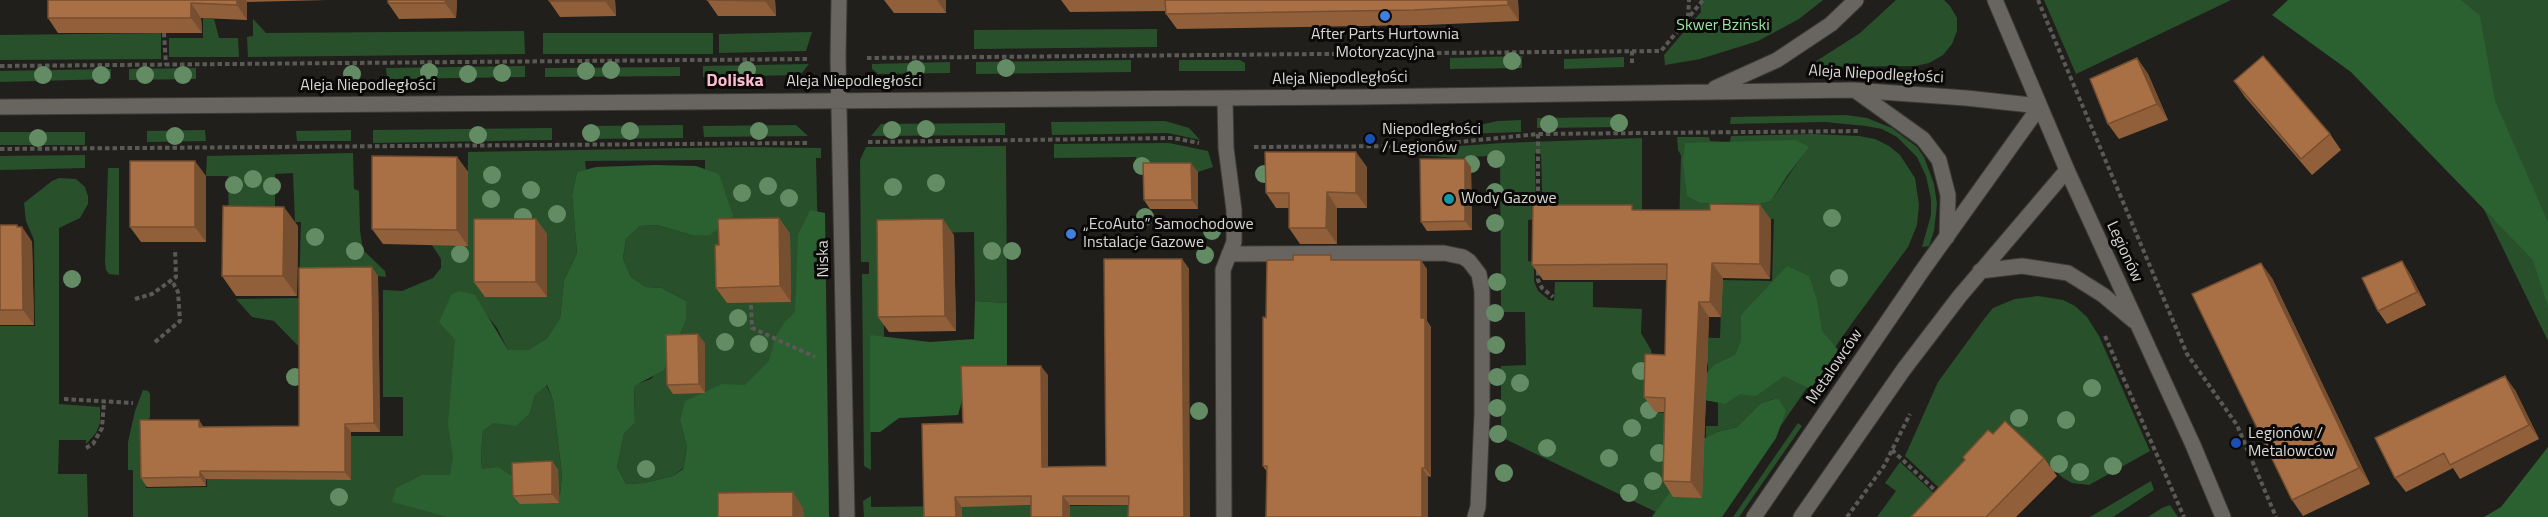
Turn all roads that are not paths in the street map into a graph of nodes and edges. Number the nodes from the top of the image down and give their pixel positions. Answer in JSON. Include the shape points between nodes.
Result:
{"nodes":[{"id":1,"x":839,"y":0,"type":"edge"},
{"id":2,"x":1856,"y":0,"type":"edge"},
{"id":3,"x":1995,"y":0,"type":"edge"},
{"id":4,"x":1853,"y":90,"type":"junction"},
{"id":5,"x":1709,"y":91,"type":"junction"},
{"id":6,"x":1225,"y":98,"type":"junction"},
{"id":7,"x":840,"y":99,"type":"junction"},
{"id":8,"x":2040,"y":106,"type":"junction"},
{"id":9,"x":0,"y":107,"type":"edge"},
{"id":10,"x":2067,"y":170,"type":"junction"},
{"id":11,"x":1947,"y":237,"type":"junction"},
{"id":12,"x":1229,"y":254,"type":"junction"},
{"id":13,"x":1980,"y":271,"type":"junction"},
{"id":14,"x":2138,"y":325,"type":"junction"},
{"id":15,"x":847,"y":517,"type":"edge"},
{"id":16,"x":1224,"y":517,"type":"edge"},
{"id":17,"x":1476,"y":517,"type":"edge"},
{"id":18,"x":1754,"y":517,"type":"edge"},
{"id":19,"x":1801,"y":517,"type":"edge"},
{"id":20,"x":2223,"y":517,"type":"edge"}],
"edges":[{"from":1,"to":7,"type":"street","name":"Niska"},
{"from":2,"to":5,"type":"street","name":"Aleja Niepodległości","via":[[1831,24],[1776,60]]},
{"from":3,"to":8,"type":"street","name":"Legionów"},
{"from":4,"to":5,"type":"street","name":"Aleja Niepodległości"},
{"from":4,"to":8,"type":"street","name":"Aleja Niepodległości"},
{"from":4,"to":11,"type":"street","via":[[1923,139],[1939,160],[1948,195]]},
{"from":5,"to":6,"type":"street","name":"Aleja Niepodległości"},
{"from":6,"to":7,"type":"street","name":"Aleja Niepodległości"},
{"from":6,"to":12,"type":"street","via":[[1234,242]]},
{"from":7,"to":9,"type":"street","name":"Aleja Niepodległości"},
{"from":7,"to":15,"type":"street","name":"Niska"},
{"from":8,"to":10,"type":"street","name":"Legionów"},
{"from":8,"to":11,"type":"street","name":"Metalowców"},
{"from":10,"to":13,"type":"street"},
{"from":10,"to":14,"type":"street","name":"Legionów"},
{"from":11,"to":18,"type":"street","name":"Metalowców"},
{"from":12,"to":16,"type":"street","via":[[1223,270]]},
{"from":12,"to":17,"type":"street","via":[[1444,253],[1469,261],[1479,274],[1482,291],[1482,415]]},
{"from":13,"to":14,"type":"street","via":[[2022,266],[2068,273],[2103,295]]},
{"from":13,"to":19,"type":"street","via":[[1904,369]]},
{"from":14,"to":20,"type":"street","name":"Legionów"}]}
